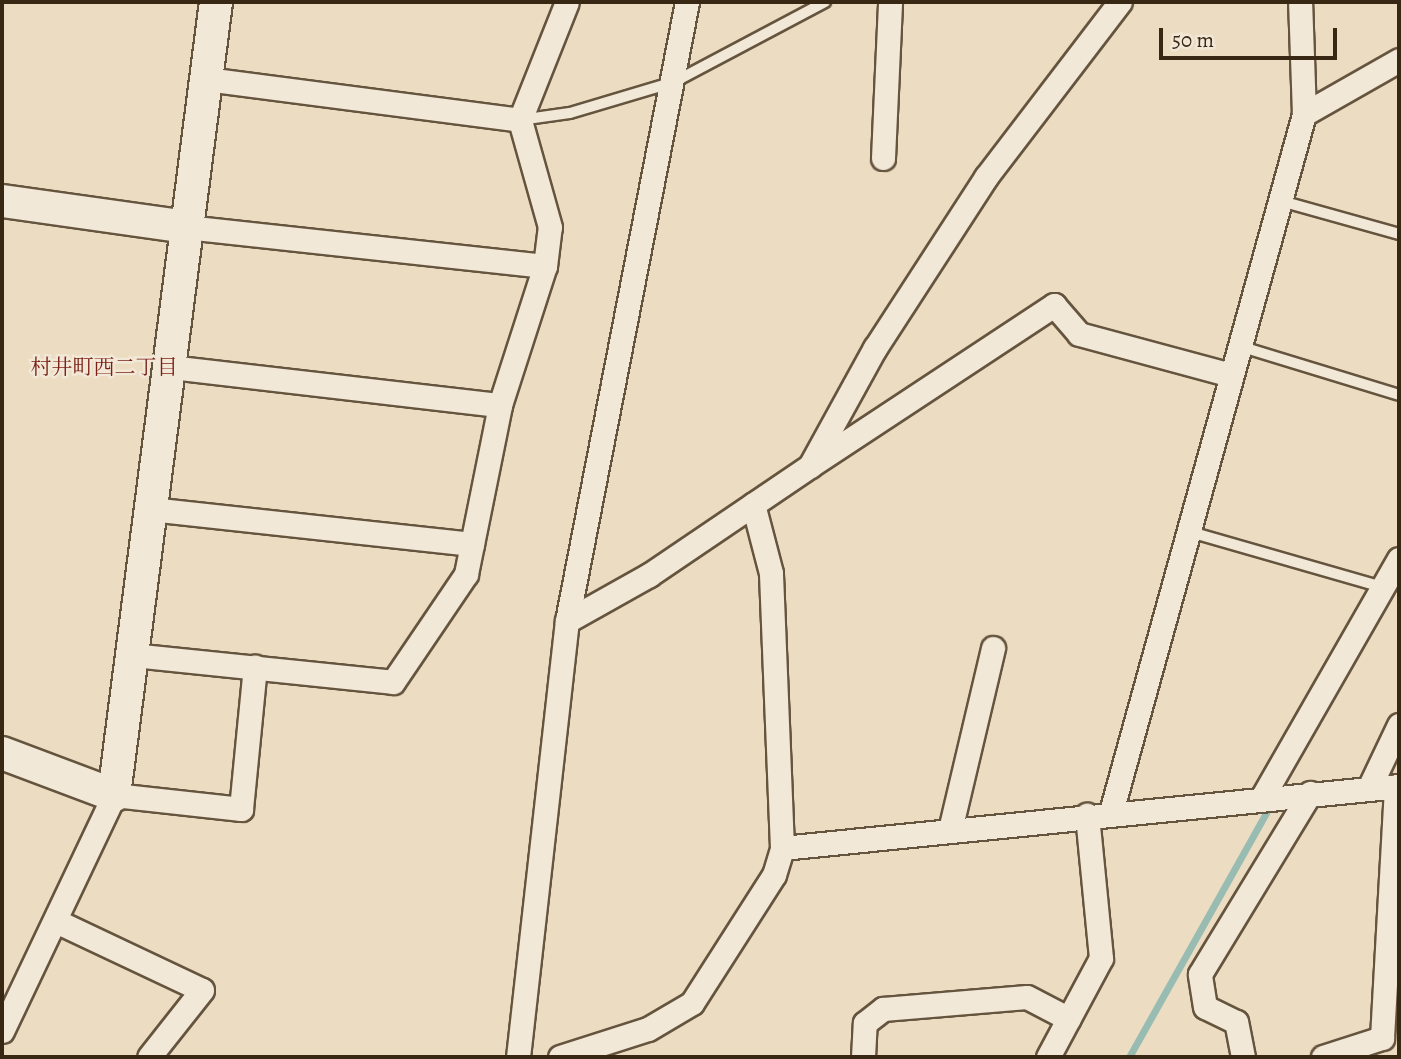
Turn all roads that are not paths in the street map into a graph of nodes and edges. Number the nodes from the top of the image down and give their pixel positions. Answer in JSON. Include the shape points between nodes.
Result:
{"nodes":[{"id":1,"x":216,"y":2,"type":"edge"},
{"id":2,"x":567,"y":2,"type":"edge"},
{"id":3,"x":687,"y":2,"type":"edge"},
{"id":4,"x":825,"y":2,"type":"edge"},
{"id":5,"x":890,"y":2,"type":"edge"},
{"id":6,"x":1121,"y":2,"type":"edge"},
{"id":7,"x":1300,"y":2,"type":"edge"},
{"id":8,"x":1399,"y":60,"type":"edge"},
{"id":9,"x":206,"y":79,"type":"junction"},
{"id":10,"x":674,"y":82,"type":"junction"},
{"id":11,"x":1304,"y":114,"type":"junction"},
{"id":12,"x":520,"y":120,"type":"junction"},
{"id":13,"x":883,"y":158,"type":"dead end"},
{"id":14,"x":2,"y":201,"type":"edge"},
{"id":15,"x":1281,"y":201,"type":"junction"},
{"id":16,"x":187,"y":227,"type":"junction"},
{"id":17,"x":1399,"y":234,"type":"edge"},
{"id":18,"x":545,"y":266,"type":"junction"},
{"id":19,"x":1239,"y":346,"type":"junction"},
{"id":20,"x":170,"y":367,"type":"junction"},
{"id":21,"x":1231,"y":375,"type":"junction"},
{"id":22,"x":1399,"y":395,"type":"edge"},
{"id":23,"x":500,"y":405,"type":"junction"},
{"id":24,"x":810,"y":466,"type":"junction"},
{"id":25,"x":752,"y":504,"type":"junction"},
{"id":26,"x":149,"y":509,"type":"junction"},
{"id":27,"x":1186,"y":531,"type":"junction"},
{"id":28,"x":472,"y":544,"type":"junction"},
{"id":29,"x":1399,"y":559,"type":"edge"},
{"id":30,"x":1382,"y":587,"type":"junction"},
{"id":31,"x":567,"y":621,"type":"junction"},
{"id":32,"x":993,"y":648,"type":"dead end"},
{"id":33,"x":133,"y":655,"type":"junction"},
{"id":34,"x":255,"y":667,"type":"junction"},
{"id":35,"x":1399,"y":725,"type":"edge"},
{"id":36,"x":2,"y":753,"type":"edge"},
{"id":37,"x":1397,"y":786,"type":"edge"},
{"id":38,"x":1369,"y":788,"type":"junction"},
{"id":39,"x":1310,"y":793,"type":"junction"},
{"id":40,"x":114,"y":795,"type":"junction"},
{"id":41,"x":1264,"y":796,"type":"junction"},
{"id":42,"x":1111,"y":812,"type":"junction"},
{"id":43,"x":1087,"y":815,"type":"junction"},
{"id":44,"x":950,"y":830,"type":"junction"},
{"id":45,"x":782,"y":848,"type":"junction"},
{"id":46,"x":58,"y":922,"type":"junction"},
{"id":47,"x":1069,"y":1019,"type":"junction"},
{"id":48,"x":2,"y":1031,"type":"edge"},
{"id":49,"x":149,"y":1057,"type":"edge"},
{"id":50,"x":518,"y":1057,"type":"edge"},
{"id":51,"x":560,"y":1057,"type":"edge"},
{"id":52,"x":863,"y":1057,"type":"edge"},
{"id":53,"x":1048,"y":1057,"type":"edge"},
{"id":54,"x":1243,"y":1057,"type":"edge"},
{"id":55,"x":1323,"y":1057,"type":"edge"}],
"edges":[{"from":1,"to":9,"type":"street"},
{"from":2,"to":12,"type":"street"},
{"from":3,"to":10,"type":"street"},
{"from":4,"to":10,"type":"lane"},
{"from":5,"to":13,"type":"street"},
{"from":6,"to":24,"type":"street","via":[[986,177],[875,348]]},
{"from":7,"to":11,"type":"street"},
{"from":8,"to":11,"type":"street"},
{"from":9,"to":12,"type":"street"},
{"from":9,"to":16,"type":"street"},
{"from":10,"to":12,"type":"lane","via":[[546,119]]},
{"from":10,"to":31,"type":"street"},
{"from":11,"to":15,"type":"street"},
{"from":12,"to":18,"type":"street","via":[[550,227]]},
{"from":14,"to":16,"type":"street"},
{"from":15,"to":17,"type":"lane"},
{"from":15,"to":19,"type":"street"},
{"from":16,"to":18,"type":"street"},
{"from":16,"to":20,"type":"street"},
{"from":18,"to":23,"type":"street"},
{"from":19,"to":21,"type":"street"},
{"from":19,"to":22,"type":"lane"},
{"from":20,"to":23,"type":"street"},
{"from":20,"to":26,"type":"street"},
{"from":21,"to":24,"type":"street","via":[[1079,334],[1054,305]]},
{"from":21,"to":27,"type":"street"},
{"from":23,"to":28,"type":"street"},
{"from":24,"to":25,"type":"street"},
{"from":25,"to":31,"type":"street"},
{"from":25,"to":45,"type":"street","via":[[771,573]]},
{"from":26,"to":28,"type":"street"},
{"from":26,"to":33,"type":"street"},
{"from":27,"to":30,"type":"lane"},
{"from":27,"to":42,"type":"street"},
{"from":28,"to":34,"type":"street","via":[[466,574],[393,682]]},
{"from":29,"to":30,"type":"street"},
{"from":30,"to":41,"type":"street"},
{"from":31,"to":50,"type":"street"},
{"from":32,"to":44,"type":"street"},
{"from":33,"to":34,"type":"street"},
{"from":33,"to":40,"type":"street"},
{"from":34,"to":40,"type":"street","via":[[241,809]]},
{"from":35,"to":38,"type":"street"},
{"from":36,"to":40,"type":"street"},
{"from":37,"to":38,"type":"street"},
{"from":37,"to":55,"type":"street","via":[[1382,1038]]},
{"from":38,"to":39,"type":"street"},
{"from":39,"to":41,"type":"street"},
{"from":39,"to":54,"type":"street","via":[[1200,974],[1206,1007],[1236,1022]]},
{"from":40,"to":46,"type":"street"},
{"from":41,"to":42,"type":"street"},
{"from":42,"to":43,"type":"street"},
{"from":43,"to":44,"type":"street"},
{"from":43,"to":47,"type":"street","via":[[1101,958]]},
{"from":44,"to":45,"type":"street"},
{"from":45,"to":51,"type":"street","via":[[775,875],[692,1003],[648,1028]]},
{"from":46,"to":48,"type":"street"},
{"from":46,"to":49,"type":"street","via":[[202,990]]},
{"from":47,"to":52,"type":"street","via":[[1027,997],[883,1009],[865,1023]]},
{"from":47,"to":53,"type":"street"}]}
